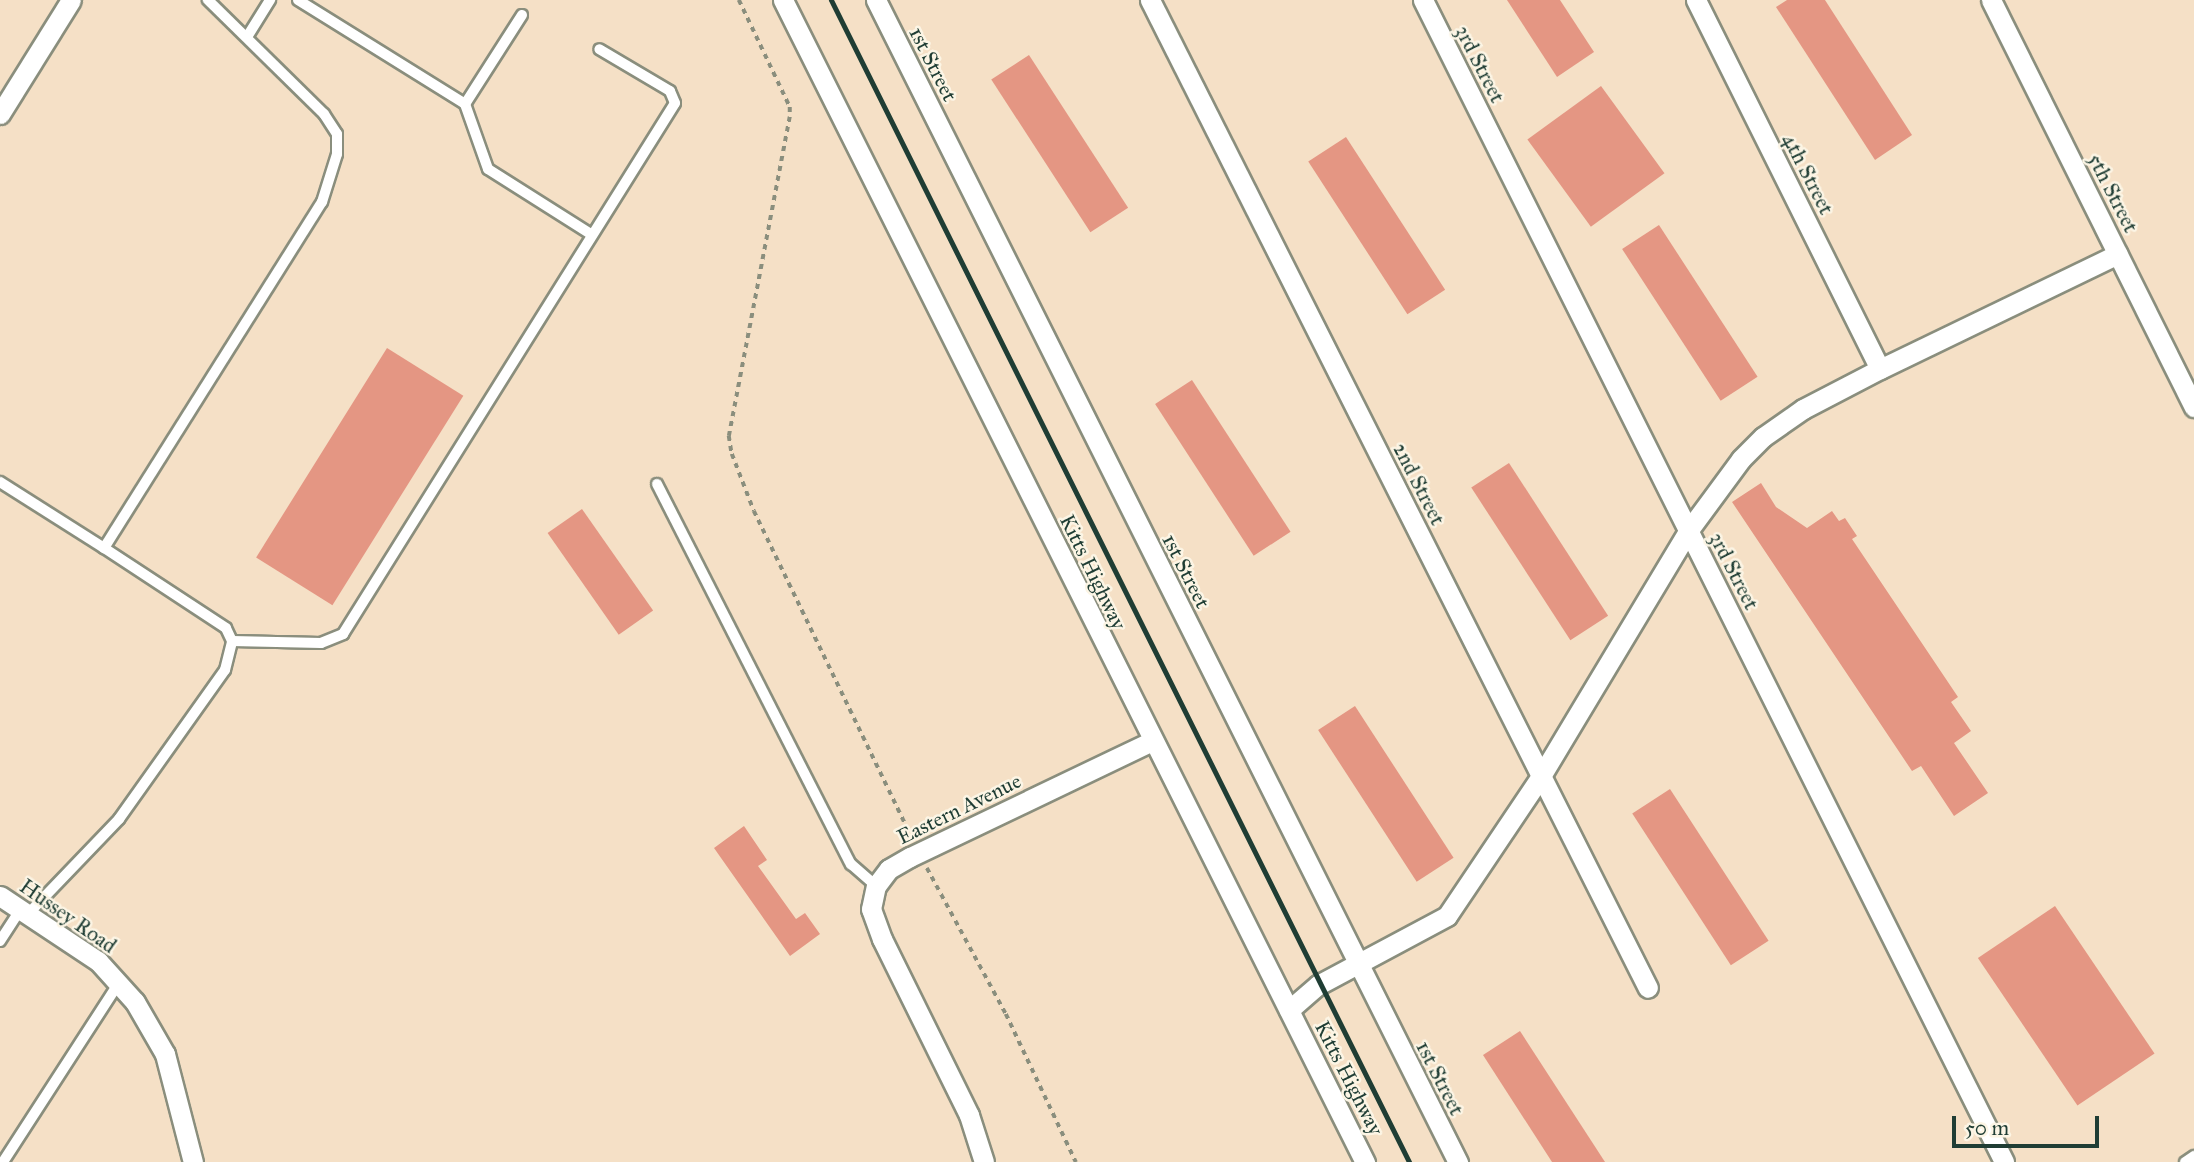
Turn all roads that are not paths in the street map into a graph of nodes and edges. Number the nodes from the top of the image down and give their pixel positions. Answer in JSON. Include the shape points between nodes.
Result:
{"nodes":[{"id":1,"x":71,"y":0,"type":"edge"},
{"id":2,"x":208,"y":0,"type":"edge"},
{"id":3,"x":270,"y":0,"type":"edge"},
{"id":4,"x":298,"y":0,"type":"edge"},
{"id":5,"x":783,"y":0,"type":"edge"},
{"id":6,"x":876,"y":0,"type":"edge"},
{"id":7,"x":1150,"y":0,"type":"edge"},
{"id":8,"x":1423,"y":0,"type":"edge"},
{"id":9,"x":1696,"y":0,"type":"edge"},
{"id":10,"x":1991,"y":0,"type":"edge"},
{"id":11,"x":522,"y":15,"type":"dead end"},
{"id":12,"x":247,"y":37,"type":"junction"},
{"id":13,"x":598,"y":50,"type":"dead end"},
{"id":14,"x":464,"y":104,"type":"junction"},
{"id":15,"x":0,"y":114,"type":"edge"},
{"id":16,"x":591,"y":234,"type":"junction"},
{"id":17,"x":2118,"y":254,"type":"junction"},
{"id":18,"x":1880,"y":369,"type":"junction"},
{"id":19,"x":2194,"y":407,"type":"edge"},
{"id":20,"x":0,"y":482,"type":"edge"},
{"id":21,"x":657,"y":484,"type":"dead end"},
{"id":22,"x":1688,"y":531,"type":"junction"},
{"id":23,"x":104,"y":548,"type":"junction"},
{"id":24,"x":232,"y":641,"type":"junction"},
{"id":25,"x":1152,"y":741,"type":"junction"},
{"id":26,"x":1541,"y":776,"type":"junction"},
{"id":27,"x":876,"y":886,"type":"junction"},
{"id":28,"x":0,"y":896,"type":"edge"},
{"id":29,"x":24,"y":911,"type":"junction"},
{"id":30,"x":0,"y":941,"type":"edge"},
{"id":31,"x":1358,"y":967,"type":"junction"},
{"id":32,"x":118,"y":984,"type":"junction"},
{"id":33,"x":1648,"y":988,"type":"dead end"},
{"id":34,"x":1289,"y":1010,"type":"junction"},
{"id":35,"x":2194,"y":1156,"type":"edge"},
{"id":36,"x":3,"y":1162,"type":"edge"},
{"id":37,"x":193,"y":1162,"type":"edge"},
{"id":38,"x":984,"y":1162,"type":"edge"},
{"id":39,"x":1365,"y":1162,"type":"edge"},
{"id":40,"x":1458,"y":1162,"type":"edge"},
{"id":41,"x":2004,"y":1162,"type":"edge"},
{"id":42,"x":2185,"y":1162,"type":"edge"}],
"edges":[{"from":1,"to":15,"type":"street"},
{"from":2,"to":12,"type":"lane"},
{"from":3,"to":12,"type":"lane"},
{"from":4,"to":14,"type":"lane"},
{"from":5,"to":25,"type":"street","name":"Kitts Highway"},
{"from":6,"to":31,"type":"street","name":"1st Street"},
{"from":7,"to":26,"type":"street","name":"2nd Street"},
{"from":8,"to":22,"type":"street","name":"3rd Street"},
{"from":9,"to":18,"type":"street","name":"4th Street"},
{"from":10,"to":17,"type":"street","name":"5th Street"},
{"from":11,"to":14,"type":"lane"},
{"from":12,"to":23,"type":"lane","via":[[324,114],[337,134],[331,179],[322,202]]},
{"from":13,"to":16,"type":"lane","via":[[670,91],[675,103]]},
{"from":14,"to":16,"type":"lane","via":[[488,169]]},
{"from":16,"to":24,"type":"lane","via":[[343,634],[321,643]]},
{"from":17,"to":18,"type":"street"},
{"from":17,"to":19,"type":"street","name":"5th Street"},
{"from":18,"to":22,"type":"street","via":[[1803,409],[1763,437]]},
{"from":20,"to":23,"type":"lane"},
{"from":21,"to":27,"type":"lane","via":[[851,864]]},
{"from":22,"to":26,"type":"street"},
{"from":22,"to":41,"type":"street","name":"3rd Street"},
{"from":23,"to":24,"type":"lane","via":[[216,619]]},
{"from":24,"to":29,"type":"lane","via":[[225,670],[169,754],[84,859]]},
{"from":25,"to":27,"type":"street","name":"Eastern Avenue","via":[[919,853],[889,869]]},
{"from":25,"to":34,"type":"street","name":"Kitts Highway"},
{"from":26,"to":31,"type":"street","via":[[1447,916]]},
{"from":26,"to":33,"type":"street","name":"2nd Street"},
{"from":27,"to":38,"type":"street","via":[[871,909],[882,939],[969,1115]]},
{"from":28,"to":29,"type":"street","name":"Hussey Road"},
{"from":29,"to":30,"type":"lane"},
{"from":29,"to":32,"type":"street","name":"Hussey Road","via":[[98,961]]},
{"from":31,"to":34,"type":"street","via":[[1318,985]]},
{"from":31,"to":40,"type":"street","name":"1st Street"},
{"from":32,"to":36,"type":"lane"},
{"from":32,"to":37,"type":"street","name":"Hussey Road","via":[[155,1031]]},
{"from":34,"to":39,"type":"street","name":"Kitts Highway"},
{"from":35,"to":42,"type":"lane"}]}
